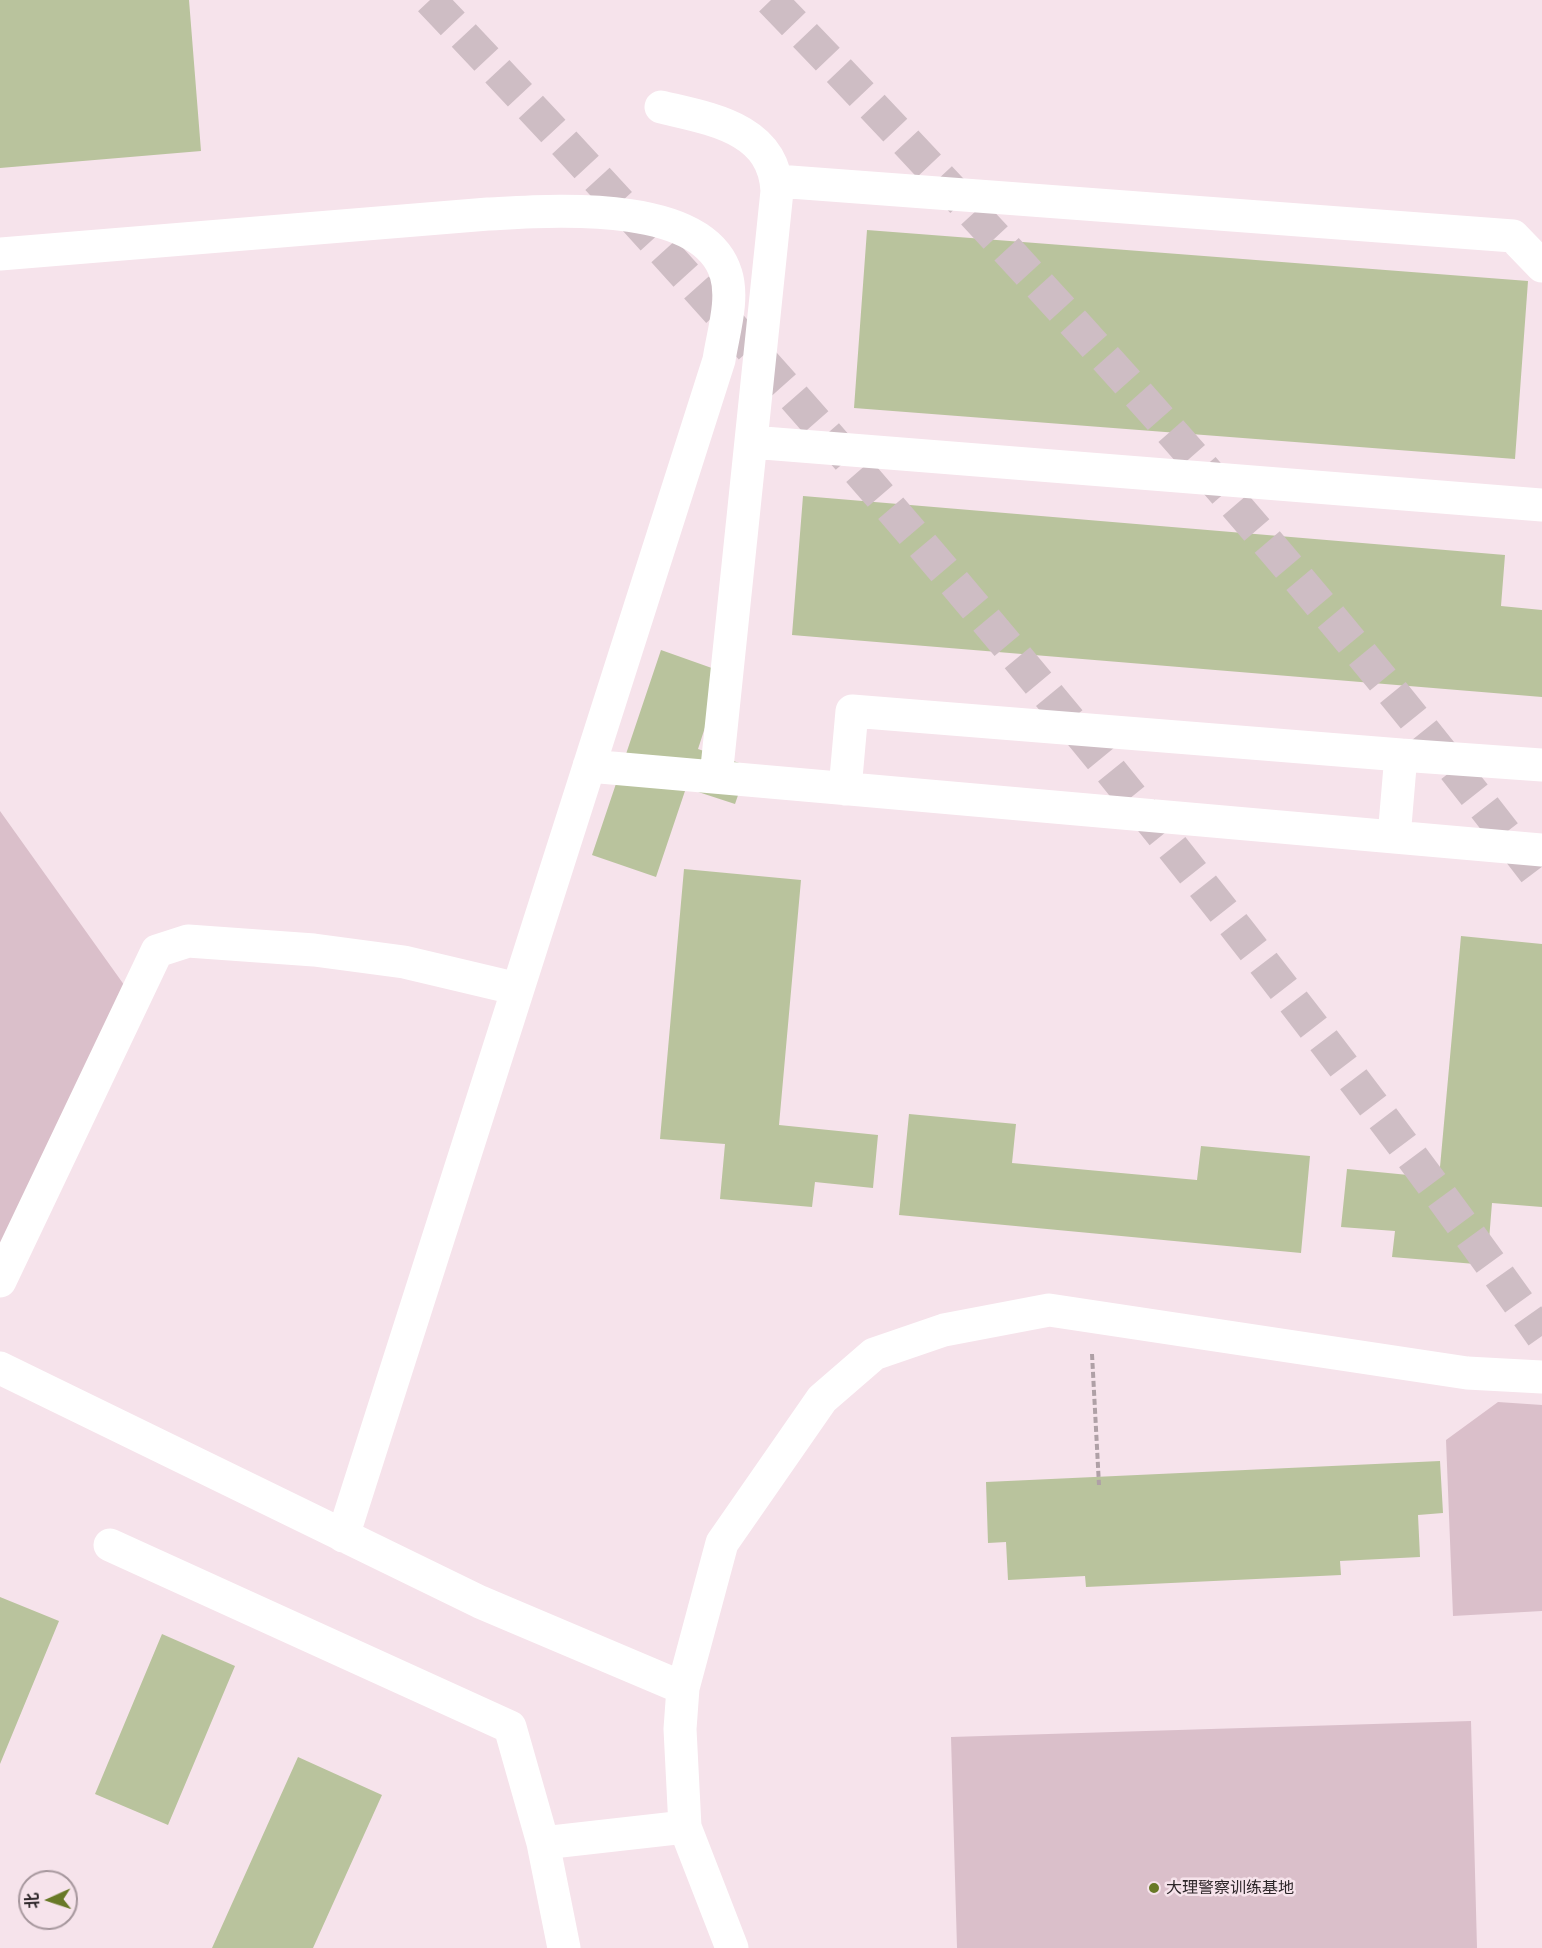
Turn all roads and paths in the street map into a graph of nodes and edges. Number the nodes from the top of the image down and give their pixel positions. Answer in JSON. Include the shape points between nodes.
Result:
{"nodes":[{"id":1,"x":661,"y":107,"type":"dead end"},
{"id":2,"x":777,"y":181,"type":"junction"},
{"id":3,"x":0,"y":254,"type":"edge"},
{"id":4,"x":1542,"y":266,"type":"edge"},
{"id":5,"x":751,"y":442,"type":"junction"},
{"id":6,"x":1542,"y":505,"type":"edge"},
{"id":7,"x":1401,"y":755,"type":"junction"},
{"id":8,"x":1542,"y":765,"type":"edge"},
{"id":9,"x":589,"y":766,"type":"junction"},
{"id":10,"x":716,"y":777,"type":"junction"},
{"id":11,"x":845,"y":789,"type":"junction"},
{"id":12,"x":1394,"y":837,"type":"junction"},
{"id":13,"x":1542,"y":850,"type":"edge"},
{"id":14,"x":518,"y":989,"type":"junction"},
{"id":15,"x":0,"y":1281,"type":"edge"},
{"id":16,"x":1092,"y":1344,"type":"dead end"},
{"id":17,"x":0,"y":1368,"type":"edge"},
{"id":18,"x":1542,"y":1377,"type":"edge"},
{"id":19,"x":1099,"y":1485,"type":"dead end"},
{"id":20,"x":343,"y":1536,"type":"junction"},
{"id":21,"x":110,"y":1545,"type":"dead end"},
{"id":22,"x":683,"y":1688,"type":"junction"},
{"id":23,"x":685,"y":1827,"type":"junction"},
{"id":24,"x":543,"y":1843,"type":"junction"},
{"id":25,"x":564,"y":1948,"type":"edge"},
{"id":26,"x":732,"y":1948,"type":"edge"}],
"edges":[{"from":1,"to":2,"type":"street","via":[[715,120],[745,134],[761,147]]},
{"from":2,"to":4,"type":"street","via":[[1512,236]]},
{"from":2,"to":5,"type":"street"},
{"from":3,"to":9,"type":"street","via":[[563,211],[619,215],[670,226],[703,240],[718,254],[727,276],[728,305],[719,360]]},
{"from":5,"to":6,"type":"street"},
{"from":5,"to":10,"type":"street"},
{"from":7,"to":8,"type":"street"},
{"from":7,"to":11,"type":"street","via":[[852,711]]},
{"from":7,"to":12,"type":"street"},
{"from":9,"to":10,"type":"street"},
{"from":9,"to":14,"type":"street"},
{"from":10,"to":11,"type":"street"},
{"from":11,"to":12,"type":"street"},
{"from":12,"to":13,"type":"street"},
{"from":14,"to":15,"type":"street","via":[[404,962],[314,950],[188,941],[157,951]]},
{"from":14,"to":20,"type":"street"},
{"from":16,"to":19,"type":"path"},
{"from":17,"to":20,"type":"street"},
{"from":18,"to":22,"type":"street","via":[[1467,1373],[1049,1310],[944,1330],[874,1354],[822,1399],[722,1543]]},
{"from":20,"to":22,"type":"street","via":[[480,1602]]},
{"from":21,"to":24,"type":"street","via":[[510,1727]]},
{"from":22,"to":23,"type":"street","via":[[680,1729]]},
{"from":23,"to":24,"type":"street"},
{"from":23,"to":26,"type":"street"},
{"from":24,"to":25,"type":"street"}]}
